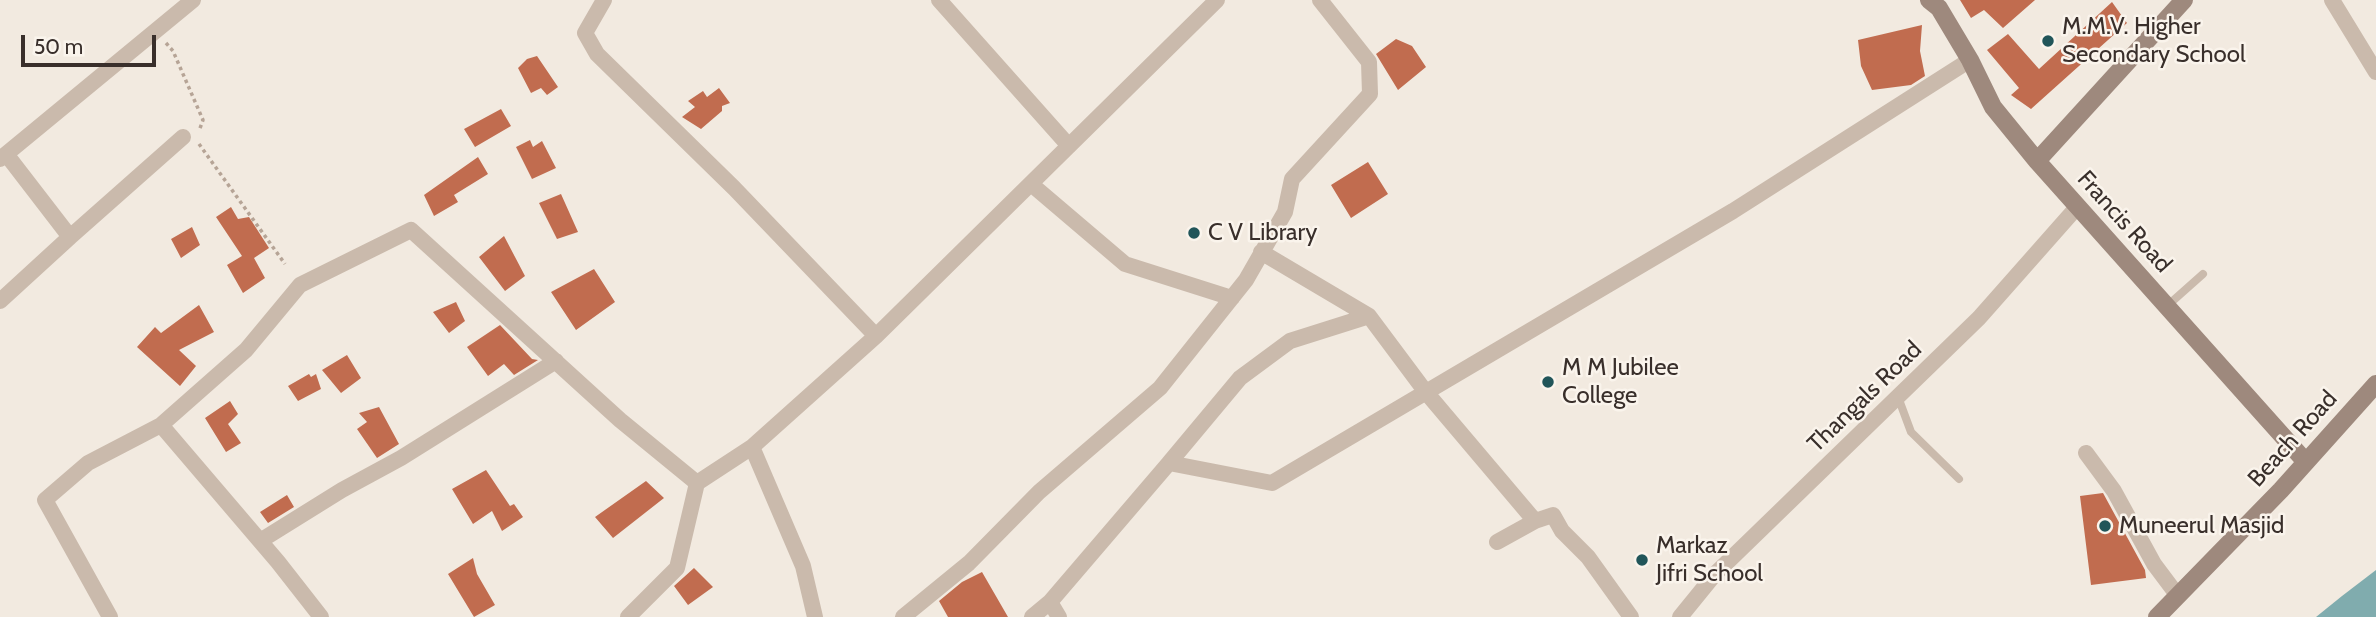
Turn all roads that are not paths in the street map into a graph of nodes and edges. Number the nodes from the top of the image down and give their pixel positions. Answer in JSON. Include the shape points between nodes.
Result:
{"nodes":[{"id":1,"x":193,"y":0,"type":"edge"},
{"id":2,"x":604,"y":0,"type":"edge"},
{"id":3,"x":939,"y":0,"type":"edge"},
{"id":4,"x":1320,"y":0,"type":"edge"},
{"id":5,"x":1929,"y":0,"type":"edge"},
{"id":6,"x":2184,"y":0,"type":"edge"},
{"id":7,"x":2332,"y":0,"type":"edge"},
{"id":8,"x":1207,"y":3,"type":"edge"},
{"id":9,"x":1970,"y":60,"type":"junction"},
{"id":10,"x":2376,"y":72,"type":"edge"},
{"id":11,"x":183,"y":137,"type":"dead end"},
{"id":12,"x":1069,"y":146,"type":"junction"},
{"id":13,"x":3,"y":156,"type":"edge"},
{"id":14,"x":2037,"y":161,"type":"junction"},
{"id":15,"x":1031,"y":184,"type":"junction"},
{"id":16,"x":2078,"y":206,"type":"junction"},
{"id":17,"x":70,"y":237,"type":"junction"},
{"id":18,"x":1261,"y":252,"type":"junction"},
{"id":19,"x":2203,"y":274,"type":"dead end"},
{"id":20,"x":1232,"y":298,"type":"junction"},
{"id":21,"x":0,"y":301,"type":"edge"},
{"id":22,"x":2167,"y":306,"type":"junction"},
{"id":23,"x":1369,"y":316,"type":"junction"},
{"id":24,"x":876,"y":337,"type":"junction"},
{"id":25,"x":555,"y":361,"type":"junction"},
{"id":26,"x":2376,"y":384,"type":"edge"},
{"id":27,"x":1425,"y":391,"type":"junction"},
{"id":28,"x":1898,"y":397,"type":"junction"},
{"id":29,"x":161,"y":425,"type":"junction"},
{"id":30,"x":752,"y":447,"type":"junction"},
{"id":31,"x":2085,"y":453,"type":"dead end"},
{"id":32,"x":2305,"y":461,"type":"junction"},
{"id":33,"x":1169,"y":463,"type":"junction"},
{"id":34,"x":1959,"y":479,"type":"dead end"},
{"id":35,"x":697,"y":484,"type":"junction"},
{"id":36,"x":1535,"y":521,"type":"junction"},
{"id":37,"x":260,"y":541,"type":"junction"},
{"id":38,"x":1497,"y":541,"type":"dead end"},
{"id":39,"x":2178,"y":596,"type":"junction"},
{"id":40,"x":1050,"y":602,"type":"junction"},
{"id":41,"x":110,"y":617,"type":"edge"},
{"id":42,"x":321,"y":617,"type":"edge"},
{"id":43,"x":628,"y":617,"type":"edge"},
{"id":44,"x":815,"y":617,"type":"edge"},
{"id":45,"x":903,"y":617,"type":"edge"},
{"id":46,"x":1032,"y":617,"type":"edge"},
{"id":47,"x":1059,"y":617,"type":"edge"},
{"id":48,"x":1631,"y":617,"type":"edge"},
{"id":49,"x":1680,"y":617,"type":"edge"},
{"id":50,"x":2157,"y":617,"type":"edge"}],
"edges":[{"from":1,"to":13,"type":"street"},
{"from":2,"to":24,"type":"street","via":[[585,33],[597,54]]},
{"from":3,"to":12,"type":"street"},
{"from":4,"to":18,"type":"street","via":[[1368,62],[1370,94],[1292,178],[1285,212]]},
{"from":5,"to":9,"type":"main road","name":"Francis Road","via":[[1939,8]]},
{"from":6,"to":14,"type":"main road"},
{"from":7,"to":10,"type":"street"},
{"from":8,"to":12,"type":"street"},
{"from":9,"to":14,"type":"main road","name":"Francis Road","via":[[1993,107]]},
{"from":9,"to":27,"type":"street","via":[[1733,211]]},
{"from":11,"to":17,"type":"street"},
{"from":12,"to":15,"type":"street"},
{"from":13,"to":17,"type":"street"},
{"from":14,"to":16,"type":"main road","name":"Francis Road"},
{"from":15,"to":20,"type":"street","via":[[1125,264]]},
{"from":15,"to":24,"type":"street"},
{"from":16,"to":22,"type":"main road","name":"Francis Road"},
{"from":16,"to":28,"type":"street","name":"Thangals Road","via":[[1979,318]]},
{"from":17,"to":21,"type":"street"},
{"from":18,"to":20,"type":"street"},
{"from":18,"to":23,"type":"street"},
{"from":19,"to":22,"type":"lane"},
{"from":20,"to":45,"type":"street","via":[[1160,388],[1039,492],[969,563]]},
{"from":22,"to":32,"type":"main road","name":"Francis Road"},
{"from":23,"to":27,"type":"street"},
{"from":23,"to":33,"type":"street","via":[[1290,341],[1240,378]]},
{"from":24,"to":30,"type":"street"},
{"from":25,"to":29,"type":"street","via":[[411,230],[300,285],[246,350]]},
{"from":25,"to":35,"type":"street"},
{"from":25,"to":37,"type":"street"},
{"from":26,"to":32,"type":"main road","name":"Beach Road"},
{"from":27,"to":33,"type":"street","via":[[1272,483]]},
{"from":27,"to":36,"type":"street"},
{"from":28,"to":34,"type":"lane","via":[[1911,432]]},
{"from":28,"to":49,"type":"street","name":"Thangals Road","via":[[1715,574]]},
{"from":29,"to":37,"type":"street"},
{"from":29,"to":41,"type":"street","via":[[88,463],[45,500]]},
{"from":30,"to":35,"type":"street"},
{"from":30,"to":44,"type":"street","via":[[803,566]]},
{"from":31,"to":39,"type":"street","via":[[2114,491],[2154,564]]},
{"from":32,"to":39,"type":"main road","name":"Beach Road"},
{"from":33,"to":40,"type":"street"},
{"from":35,"to":43,"type":"street","via":[[677,568]]},
{"from":36,"to":38,"type":"street"},
{"from":36,"to":48,"type":"street","via":[[1553,515]]},
{"from":37,"to":42,"type":"street"},
{"from":39,"to":50,"type":"main road","name":"Beach Road"},
{"from":40,"to":46,"type":"street"},
{"from":40,"to":47,"type":"street"}]}
